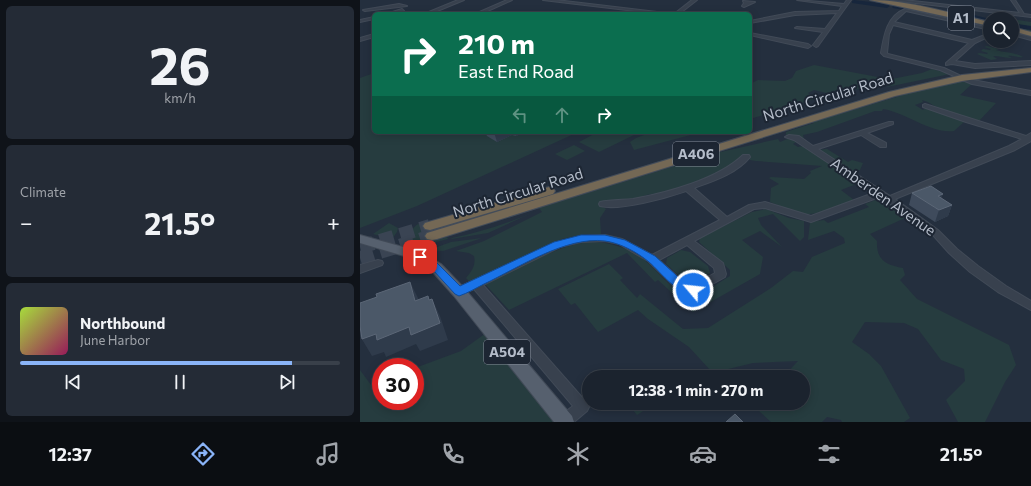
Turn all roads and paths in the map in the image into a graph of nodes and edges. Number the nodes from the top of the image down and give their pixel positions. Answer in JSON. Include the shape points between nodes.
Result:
{"nodes":[{"id":1,"x":462,"y":0,"type":"edge"},
{"id":2,"x":510,"y":0,"type":"edge"},
{"id":3,"x":545,"y":0,"type":"edge"},
{"id":4,"x":590,"y":0,"type":"edge"},
{"id":5,"x":695,"y":0,"type":"edge"},
{"id":6,"x":799,"y":0,"type":"edge"},
{"id":7,"x":849,"y":0,"type":"edge"},
{"id":8,"x":873,"y":0,"type":"edge"},
{"id":9,"x":1013,"y":0,"type":"edge"},
{"id":10,"x":895,"y":1,"type":"edge"},
{"id":11,"x":366,"y":4,"type":"dead end"},
{"id":12,"x":582,"y":4,"type":"junction"},
{"id":13,"x":845,"y":5,"type":"junction"},
{"id":14,"x":365,"y":10,"type":"junction"},
{"id":15,"x":360,"y":12,"type":"edge"},
{"id":16,"x":393,"y":12,"type":"edge"},
{"id":17,"x":431,"y":12,"type":"edge"},
{"id":18,"x":482,"y":12,"type":"edge"},
{"id":19,"x":654,"y":12,"type":"edge"},
{"id":20,"x":679,"y":12,"type":"edge"},
{"id":21,"x":840,"y":12,"type":"junction"},
{"id":22,"x":1023,"y":15,"type":"junction"},
{"id":23,"x":1031,"y":16,"type":"edge"},
{"id":24,"x":372,"y":19,"type":"edge"},
{"id":25,"x":360,"y":22,"type":"edge"},
{"id":26,"x":752,"y":22,"type":"edge"},
{"id":27,"x":891,"y":23,"type":"junction"},
{"id":28,"x":983,"y":24,"type":"edge"},
{"id":29,"x":983,"y":25,"type":"edge"},
{"id":30,"x":797,"y":28,"type":"dead end"},
{"id":31,"x":826,"y":31,"type":"junction"},
{"id":32,"x":752,"y":34,"type":"edge"},
{"id":33,"x":1019,"y":34,"type":"edge"},
{"id":34,"x":372,"y":36,"type":"edge"},
{"id":35,"x":983,"y":37,"type":"edge"},
{"id":36,"x":1031,"y":37,"type":"edge"},
{"id":37,"x":366,"y":38,"type":"junction"},
{"id":38,"x":372,"y":39,"type":"edge"},
{"id":39,"x":360,"y":40,"type":"edge"},
{"id":40,"x":973,"y":42,"type":"junction"},
{"id":41,"x":816,"y":45,"type":"junction"},
{"id":42,"x":808,"y":46,"type":"junction"},
{"id":43,"x":951,"y":62,"type":"junction"},
{"id":44,"x":1031,"y":63,"type":"edge"},
{"id":45,"x":1031,"y":66,"type":"edge"},
{"id":46,"x":942,"y":69,"type":"junction"},
{"id":47,"x":1031,"y":70,"type":"edge"},
{"id":48,"x":959,"y":77,"type":"junction"},
{"id":49,"x":1031,"y":93,"type":"edge"},
{"id":50,"x":925,"y":106,"type":"dead end"},
{"id":51,"x":891,"y":123,"type":"dead end"},
{"id":52,"x":752,"y":130,"type":"edge"},
{"id":53,"x":862,"y":133,"type":"junction"},
{"id":54,"x":741,"y":134,"type":"edge"},
{"id":55,"x":789,"y":136,"type":"dead end"},
{"id":56,"x":1029,"y":137,"type":"edge"},
{"id":57,"x":883,"y":145,"type":"dead end"},
{"id":58,"x":812,"y":149,"type":"junction"},
{"id":59,"x":746,"y":157,"type":"dead end"},
{"id":60,"x":687,"y":187,"type":"junction"},
{"id":61,"x":871,"y":197,"type":"dead end"},
{"id":62,"x":889,"y":199,"type":"junction"},
{"id":63,"x":603,"y":204,"type":"dead end"},
{"id":64,"x":725,"y":220,"type":"junction"},
{"id":65,"x":360,"y":239,"type":"edge"},
{"id":66,"x":687,"y":240,"type":"junction"},
{"id":67,"x":652,"y":259,"type":"junction"},
{"id":68,"x":378,"y":263,"type":"dead end"},
{"id":69,"x":360,"y":269,"type":"edge"},
{"id":70,"x":476,"y":284,"type":"junction"},
{"id":71,"x":459,"y":292,"type":"junction"},
{"id":72,"x":1031,"y":306,"type":"edge"},
{"id":73,"x":565,"y":421,"type":"edge"}],
"edges":[{"from":1,"to":17,"type":"street"},
{"from":2,"to":18,"type":"street"},
{"from":3,"to":12,"type":"street"},
{"from":4,"to":12,"type":"street"},
{"from":5,"to":20,"type":"street"},
{"from":6,"to":13,"type":"street"},
{"from":7,"to":13,"type":"street"},
{"from":8,"to":10,"type":"highway","number":"A1"},
{"from":9,"to":22,"type":"street"},
{"from":10,"to":22,"type":"street","via":[[961,6]]},
{"from":10,"to":28,"type":"highway","number":"A1"},
{"from":11,"to":14,"type":"street","via":[[368,6]]},
{"from":12,"to":19,"type":"street"},
{"from":13,"to":21,"type":"street"},
{"from":14,"to":15,"type":"street"},
{"from":14,"to":16,"type":"street","via":[[399,5],[404,8]]},
{"from":21,"to":26,"type":"street","via":[[794,13]]},
{"from":21,"to":31,"type":"street"},
{"from":22,"to":23,"type":"street"},
{"from":24,"to":25,"type":"street"},
{"from":27,"to":29,"type":"street","via":[[905,10]]},
{"from":27,"to":40,"type":"street"},
{"from":27,"to":46,"type":"street","via":[[887,32],[884,53],[886,55]]},
{"from":30,"to":31,"type":"street"},
{"from":31,"to":41,"type":"street"},
{"from":32,"to":42,"type":"street"},
{"from":33,"to":36,"type":"highway"},
{"from":34,"to":37,"type":"street"},
{"from":35,"to":40,"type":"street"},
{"from":37,"to":38,"type":"street"},
{"from":37,"to":39,"type":"street"},
{"from":40,"to":43,"type":"street"},
{"from":41,"to":42,"type":"street"},
{"from":41,"to":42,"type":"street","via":[[821,48],[812,49]]},
{"from":43,"to":44,"type":"street","via":[[975,66]]},
{"from":43,"to":46,"type":"street"},
{"from":45,"to":48,"type":"highway","name":"North Circular Road","number":"A406"},
{"from":46,"to":48,"type":"street"},
{"from":47,"to":48,"type":"highway","name":"North Circular Road","number":"A406"},
{"from":48,"to":49,"type":"street"},
{"from":48,"to":52,"type":"highway","name":"North Circular Road","number":"A406","via":[[882,90]]},
{"from":48,"to":54,"type":"highway","name":"North Circular Road","number":"A406","via":[[892,94],[431,231]]},
{"from":50,"to":56,"type":"street","via":[[968,121]]},
{"from":51,"to":53,"type":"street"},
{"from":53,"to":57,"type":"street"},
{"from":53,"to":58,"type":"street"},
{"from":55,"to":58,"type":"street","name":"Amberden Avenue"},
{"from":56,"to":62,"type":"street","via":[[1012,148]]},
{"from":58,"to":62,"type":"street","name":"Amberden Avenue"},
{"from":59,"to":60,"type":"street","via":[[743,162],[720,175]]},
{"from":60,"to":63,"type":"street","via":[[652,198],[612,205]]},
{"from":60,"to":64,"type":"street"},
{"from":61,"to":64,"type":"street","via":[[811,219],[765,205],[752,207]]},
{"from":62,"to":72,"type":"street","name":"Amberden Avenue","via":[[935,232],[974,269]]},
{"from":64,"to":66,"type":"street"},
{"from":65,"to":71,"type":"main road","number":"A504","via":[[424,259],[436,267]]},
{"from":66,"to":67,"type":"street"},
{"from":66,"to":67,"type":"street","via":[[719,266],[721,274],[693,290],[682,287]]},
{"from":67,"to":70,"type":"street","via":[[622,242],[605,238],[581,238],[557,245]]},
{"from":68,"to":69,"type":"street"},
{"from":70,"to":71,"type":"street"},
{"from":70,"to":73,"type":"street","via":[[582,407]]},
{"from":71,"to":73,"type":"main road","number":"A504"}]}
